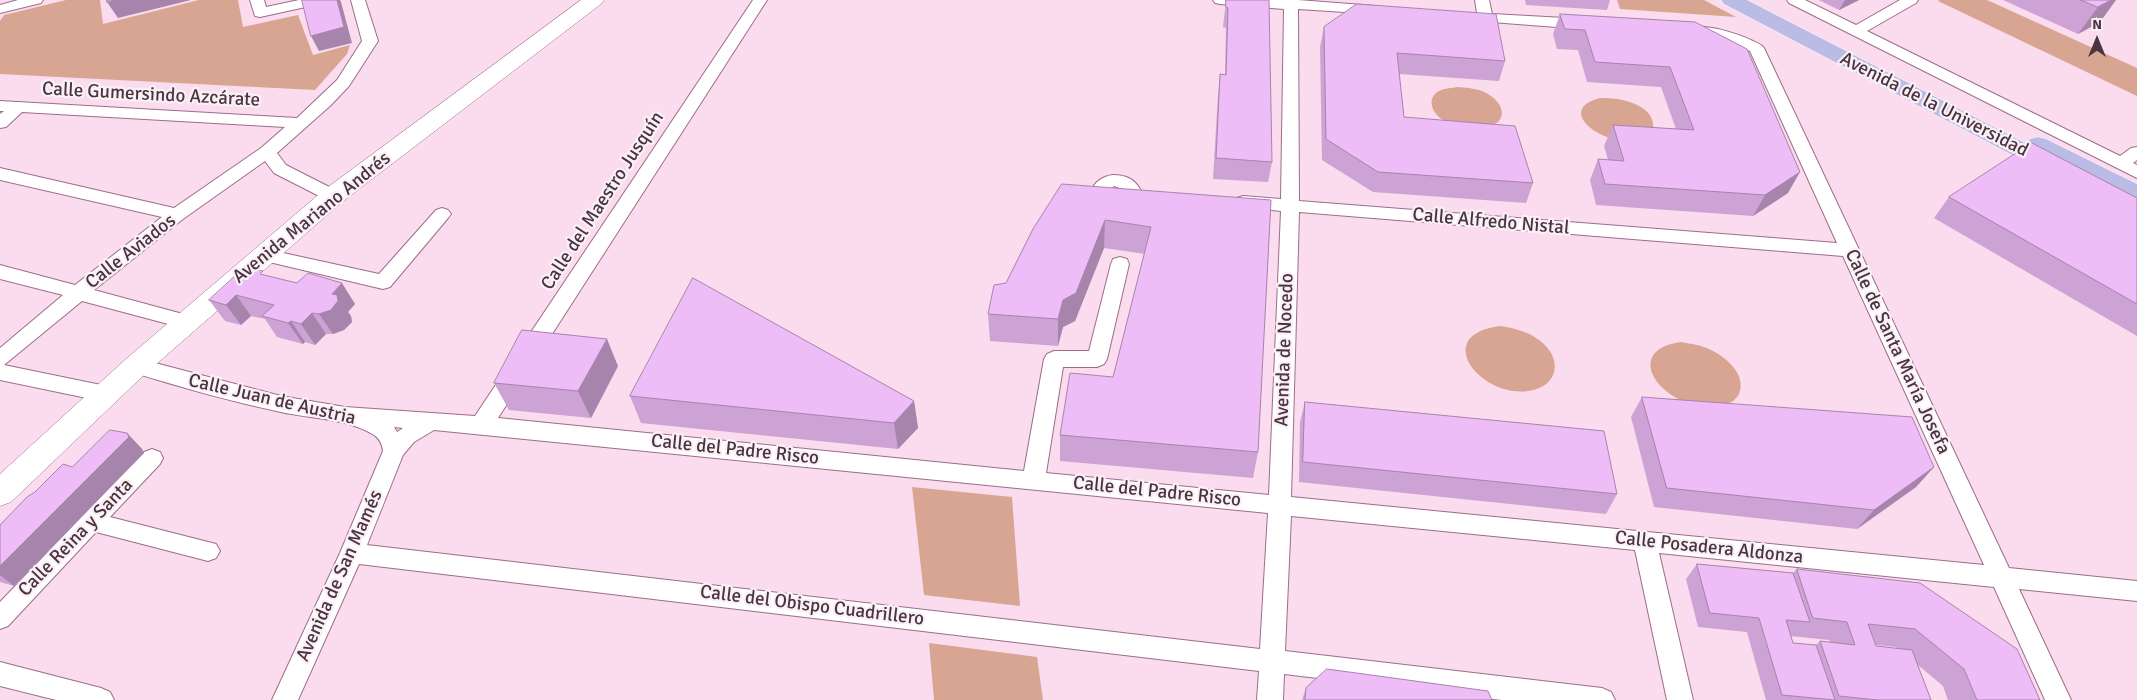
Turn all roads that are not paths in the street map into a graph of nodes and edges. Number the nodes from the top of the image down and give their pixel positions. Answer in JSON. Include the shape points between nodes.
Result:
{"nodes":[{"id":1,"x":36,"y":0,"type":"edge"},
{"id":2,"x":319,"y":0,"type":"edge"},
{"id":3,"x":358,"y":0,"type":"edge"},
{"id":4,"x":594,"y":0,"type":"edge"},
{"id":5,"x":760,"y":0,"type":"edge"},
{"id":6,"x":1220,"y":0,"type":"edge"},
{"id":7,"x":1482,"y":0,"type":"edge"},
{"id":8,"x":1731,"y":0,"type":"edge"},
{"id":9,"x":1757,"y":0,"type":"edge"},
{"id":10,"x":1794,"y":0,"type":"edge"},
{"id":11,"x":1912,"y":0,"type":"edge"},
{"id":12,"x":1291,"y":2,"type":"edge"},
{"id":13,"x":258,"y":7,"type":"edge"},
{"id":14,"x":0,"y":9,"type":"edge"},
{"id":15,"x":1386,"y":11,"type":"edge"},
{"id":16,"x":1455,"y":16,"type":"edge"},
{"id":17,"x":1485,"y":18,"type":"junction"},
{"id":18,"x":1596,"y":25,"type":"edge"},
{"id":19,"x":1682,"y":30,"type":"edge"},
{"id":20,"x":1856,"y":31,"type":"junction"},
{"id":21,"x":0,"y":106,"type":"edge"},
{"id":22,"x":18,"y":107,"type":"junction"},
{"id":23,"x":0,"y":123,"type":"edge"},
{"id":24,"x":299,"y":123,"type":"junction"},
{"id":25,"x":267,"y":152,"type":"junction"},
{"id":26,"x":2137,"y":152,"type":"edge"},
{"id":27,"x":2120,"y":164,"type":"junction"},
{"id":28,"x":2137,"y":172,"type":"edge"},
{"id":29,"x":0,"y":174,"type":"edge"},
{"id":30,"x":1132,"y":193,"type":"edge"},
{"id":31,"x":1152,"y":194,"type":"edge"},
{"id":32,"x":2137,"y":194,"type":"edge"},
{"id":33,"x":332,"y":196,"type":"junction"},
{"id":34,"x":1221,"y":200,"type":"edge"},
{"id":35,"x":1290,"y":206,"type":"junction"},
{"id":36,"x":2137,"y":211,"type":"edge"},
{"id":37,"x":442,"y":214,"type":"dead end"},
{"id":38,"x":177,"y":215,"type":"junction"},
{"id":39,"x":1849,"y":250,"type":"junction"},
{"id":40,"x":265,"y":255,"type":"junction"},
{"id":41,"x":1120,"y":264,"type":"dead end"},
{"id":42,"x":0,"y":272,"type":"edge"},
{"id":43,"x":78,"y":293,"type":"junction"},
{"id":44,"x":187,"y":322,"type":"junction"},
{"id":45,"x":0,"y":359,"type":"edge"},
{"id":46,"x":136,"y":366,"type":"junction"},
{"id":47,"x":0,"y":372,"type":"edge"},
{"id":48,"x":106,"y":394,"type":"junction"},
{"id":49,"x":341,"y":414,"type":"junction"},
{"id":50,"x":436,"y":420,"type":"junction"},
{"id":51,"x":480,"y":424,"type":"junction"},
{"id":52,"x":394,"y":452,"type":"junction"},
{"id":53,"x":152,"y":458,"type":"dead end"},
{"id":54,"x":1034,"y":479,"type":"junction"},
{"id":55,"x":0,"y":493,"type":"edge"},
{"id":56,"x":1280,"y":504,"type":"junction"},
{"id":57,"x":92,"y":522,"type":"junction"},
{"id":58,"x":1645,"y":542,"type":"junction"},
{"id":59,"x":208,"y":551,"type":"dead end"},
{"id":60,"x":352,"y":553,"type":"junction"},
{"id":61,"x":2001,"y":577,"type":"junction"},
{"id":62,"x":2137,"y":591,"type":"edge"},
{"id":63,"x":0,"y":618,"type":"edge"},
{"id":64,"x":1272,"y":660,"type":"junction"},
{"id":65,"x":0,"y":674,"type":"edge"},
{"id":66,"x":101,"y":700,"type":"edge"},
{"id":67,"x":285,"y":700,"type":"edge"},
{"id":68,"x":1270,"y":700,"type":"edge"},
{"id":69,"x":1602,"y":700,"type":"edge"},
{"id":70,"x":1680,"y":700,"type":"edge"},
{"id":71,"x":2058,"y":700,"type":"edge"}],
"edges":[{"from":1,"to":14,"type":"street"},
{"from":2,"to":13,"type":"street"},
{"from":3,"to":24,"type":"street","name":"Calle Aviados","via":[[370,42],[343,83]]},
{"from":4,"to":33,"type":"main road","name":"Avenida Mariano Andrés"},
{"from":5,"to":51,"type":"street","name":"Calle del Maestro Jusquín","via":[[489,415]]},
{"from":6,"to":12,"type":"street"},
{"from":7,"to":17,"type":"street"},
{"from":8,"to":36,"type":"main road","name":"Avenida de la Universidad"},
{"from":9,"to":32,"type":"main road","name":"Avenida de la Universidad"},
{"from":10,"to":20,"type":"street","name":"Avenida de la Universidad"},
{"from":11,"to":20,"type":"street"},
{"from":12,"to":15,"type":"street"},
{"from":12,"to":35,"type":"street","name":"Avenida de Nocedo"},
{"from":16,"to":17,"type":"street"},
{"from":17,"to":18,"type":"street"},
{"from":19,"to":39,"type":"street","name":"Calle de Santa María Josefa","via":[[1740,38],[1756,48]]},
{"from":20,"to":27,"type":"street","name":"Avenida de la Universidad"},
{"from":21,"to":22,"type":"street","name":"Calle Gumersindo Azcárate"},
{"from":22,"to":23,"type":"street"},
{"from":22,"to":24,"type":"street","name":"Calle Gumersindo Azcárate"},
{"from":24,"to":25,"type":"street","name":"Calle Aviados"},
{"from":25,"to":33,"type":"street","via":[[280,169]]},
{"from":25,"to":38,"type":"street","name":"Calle Aviados"},
{"from":26,"to":27,"type":"street"},
{"from":27,"to":28,"type":"street","name":"Avenida de la Universidad"},
{"from":29,"to":38,"type":"street"},
{"from":30,"to":31,"type":"street"},
{"from":33,"to":40,"type":"main road","name":"Avenida Mariano Andrés"},
{"from":34,"to":35,"type":"street","name":"Calle Alfredo Nistal"},
{"from":35,"to":39,"type":"street","name":"Calle Alfredo Nistal"},
{"from":35,"to":56,"type":"street","name":"Avenida de Nocedo"},
{"from":37,"to":40,"type":"street","via":[[383,282]]},
{"from":38,"to":43,"type":"street","name":"Calle Aviados"},
{"from":39,"to":61,"type":"street","name":"Calle de Santa María Josefa"},
{"from":40,"to":44,"type":"main road","name":"Avenida Mariano Andrés"},
{"from":41,"to":54,"type":"street","via":[[1097,358],[1054,359]]},
{"from":42,"to":43,"type":"street"},
{"from":43,"to":44,"type":"street"},
{"from":43,"to":45,"type":"street","name":"Calle Aviados"},
{"from":44,"to":46,"type":"main road","name":"Avenida Mariano Andrés"},
{"from":46,"to":48,"type":"main road","name":"Avenida Mariano Andrés"},
{"from":46,"to":49,"type":"street","name":"Calle Juan de Austria","via":[[280,403]]},
{"from":47,"to":48,"type":"street"},
{"from":48,"to":55,"type":"main road","name":"Avenida Mariano Andrés"},
{"from":49,"to":50,"type":"street","name":"Calle del Padre Risco"},
{"from":49,"to":52,"type":"street","name":"Calle Juan de Austria","via":[[384,430],[391,438]]},
{"from":50,"to":51,"type":"street","name":"Calle del Padre Risco"},
{"from":50,"to":52,"type":"street","via":[[417,428]]},
{"from":51,"to":54,"type":"street","name":"Calle del Padre Risco"},
{"from":52,"to":60,"type":"street","name":"Avenida de San Mamés"},
{"from":53,"to":57,"type":"street","name":"Calle Reina y Santa"},
{"from":54,"to":56,"type":"street","name":"Calle del Padre Risco"},
{"from":56,"to":58,"type":"street","name":"Calle Posadera Aldonza"},
{"from":56,"to":64,"type":"street","name":"Avenida de Nocedo"},
{"from":57,"to":59,"type":"street"},
{"from":57,"to":63,"type":"street","name":"Calle Reina y Santa"},
{"from":58,"to":61,"type":"street","name":"Calle Posadera Aldonza"},
{"from":58,"to":70,"type":"street"},
{"from":60,"to":64,"type":"street","name":"Calle del Obispo Cuadrillero"},
{"from":60,"to":67,"type":"street","name":"Avenida de San Mamés"},
{"from":61,"to":62,"type":"street","name":"Calle Posadera Aldonza"},
{"from":61,"to":71,"type":"street","name":"Calle de Santa María Josefa"},
{"from":64,"to":68,"type":"street","name":"Avenida de Nocedo"},
{"from":64,"to":69,"type":"street","name":"Calle del Obispo Cuadrillero"},
{"from":65,"to":66,"type":"street"}]}
